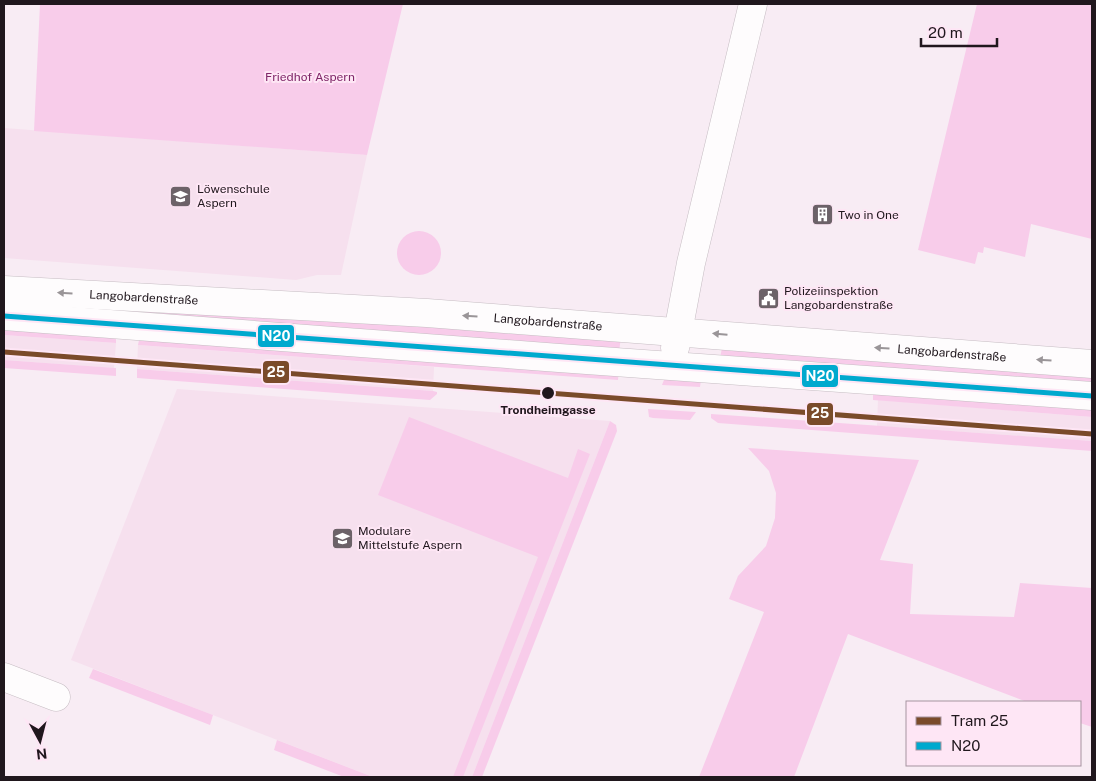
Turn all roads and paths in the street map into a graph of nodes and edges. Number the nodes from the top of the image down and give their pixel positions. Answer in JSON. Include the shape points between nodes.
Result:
{"nodes":[{"id":1,"x":753,"y":4,"type":"edge"},
{"id":2,"x":4,"y":290,"type":"edge"},
{"id":3,"x":4,"y":316,"type":"edge"},
{"id":4,"x":678,"y":332,"type":"junction"},
{"id":5,"x":1092,"y":364,"type":"edge"},
{"id":6,"x":672,"y":366,"type":"junction"},
{"id":7,"x":1092,"y":396,"type":"edge"},
{"id":8,"x":4,"y":677,"type":"edge"},
{"id":9,"x":56,"y":697,"type":"dead end"}],
"edges":[{"from":1,"to":4,"type":"street","via":[[690,263]]},
{"from":4,"to":2,"type":"street","name":"Langobardenstraße","one_way":true,"via":[[407,312]]},
{"from":3,"to":6,"type":"street"},
{"from":5,"to":4,"type":"street","name":"Langobardenstraße","one_way":true},
{"from":4,"to":6,"type":"street"},
{"from":6,"to":7,"type":"street"},
{"from":8,"to":9,"type":"street"}]}
